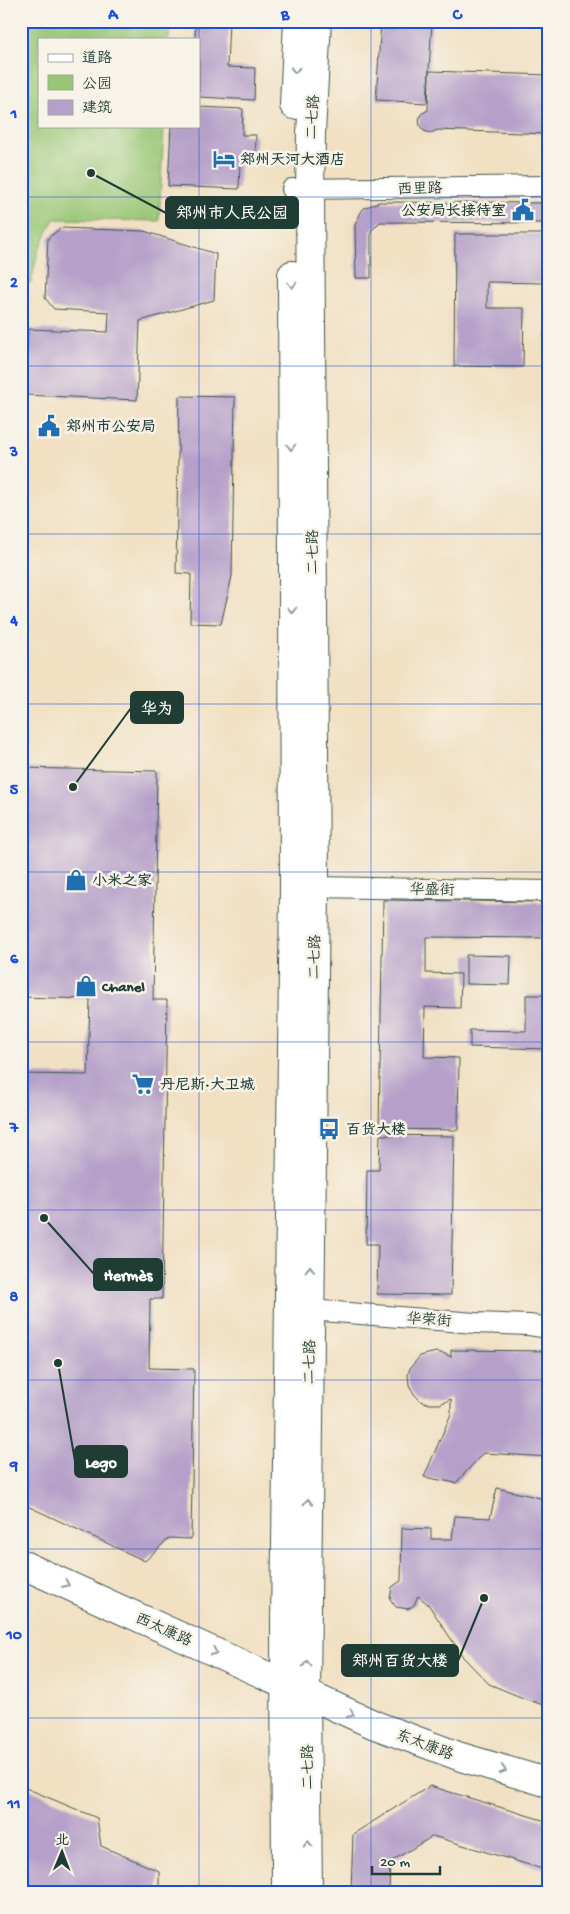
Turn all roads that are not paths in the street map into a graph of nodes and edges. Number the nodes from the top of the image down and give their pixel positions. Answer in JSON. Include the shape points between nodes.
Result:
{"nodes":[{"id":1,"x":298,"y":21,"type":"edge"},
{"id":2,"x":317,"y":21,"type":"edge"},
{"id":3,"x":549,"y":186,"type":"edge"},
{"id":4,"x":301,"y":189,"type":"junction"},
{"id":5,"x":314,"y":887,"type":"junction"},
{"id":6,"x":549,"y":892,"type":"edge"},
{"id":7,"x":310,"y":1310,"type":"junction"},
{"id":8,"x":549,"y":1328,"type":"edge"},
{"id":9,"x":21,"y":1564,"type":"edge"},
{"id":10,"x":296,"y":1689,"type":"junction"},
{"id":11,"x":549,"y":1783,"type":"edge"},
{"id":12,"x":286,"y":1893,"type":"edge"},
{"id":13,"x":308,"y":1893,"type":"edge"}],
"edges":[{"from":1,"to":4,"type":"main road","name":"二七路","one_way":true,"via":[[292,134]]},
{"from":2,"to":4,"type":"main road","name":"二七路","via":[[311,134]]},
{"from":3,"to":4,"type":"street","name":"西里路"},
{"from":4,"to":5,"type":"main road","name":"二七路"},
{"from":4,"to":10,"type":"main road","name":"二七路","one_way":true,"via":[[291,352]]},
{"from":5,"to":6,"type":"street","name":"华盛街"},
{"from":7,"to":5,"type":"main road","name":"二七路","one_way":true},
{"from":7,"to":8,"type":"street","name":"华荣街"},
{"from":10,"to":7,"type":"main road","name":"二七路","one_way":true},
{"from":9,"to":10,"type":"main road","name":"西太康路","one_way":true},
{"from":10,"to":11,"type":"main road","name":"东太康路","one_way":true,"via":[[375,1725],[444,1751]]},
{"from":10,"to":12,"type":"main road","name":"二七路"},
{"from":13,"to":10,"type":"main road","name":"二七路","one_way":true}]}
